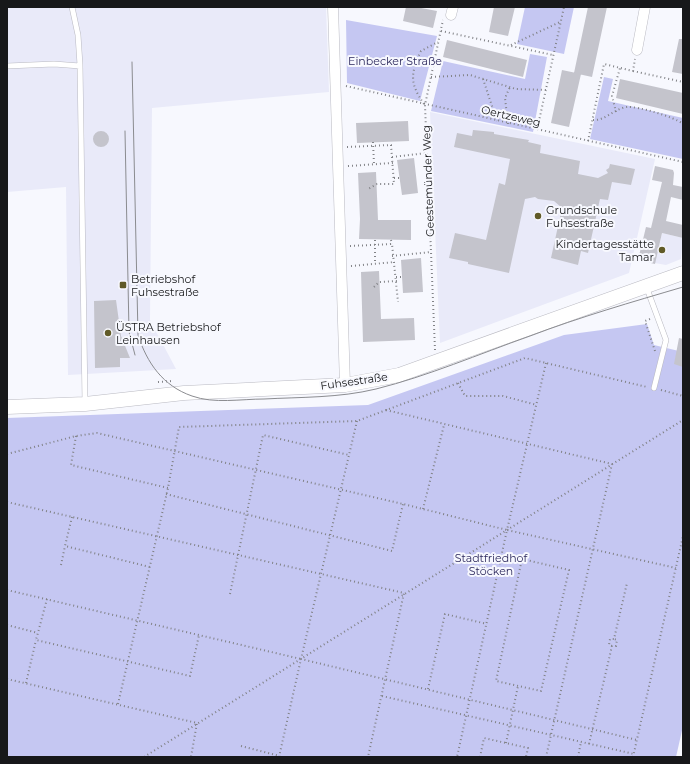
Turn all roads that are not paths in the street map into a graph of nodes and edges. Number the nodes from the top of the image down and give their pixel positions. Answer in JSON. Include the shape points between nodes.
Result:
{"nodes":[{"id":1,"x":72,"y":7,"type":"edge"},
{"id":2,"x":333,"y":7,"type":"edge"},
{"id":3,"x":645,"y":7,"type":"edge"},
{"id":4,"x":637,"y":50,"type":"road end"},
{"id":5,"x":7,"y":66,"type":"edge"},
{"id":6,"x":80,"y":66,"type":"junction"},
{"id":7,"x":683,"y":273,"type":"edge"},
{"id":8,"x":646,"y":286,"type":"junction"},
{"id":9,"x":345,"y":385,"type":"junction"},
{"id":10,"x":654,"y":388,"type":"road end"},
{"id":11,"x":86,"y":404,"type":"junction"},
{"id":12,"x":7,"y":407,"type":"edge"}],
"edges":[{"from":1,"to":6,"type":"lane","via":[[78,35]]},
{"from":2,"to":9,"type":"street"},
{"from":3,"to":4,"type":"street"},
{"from":5,"to":6,"type":"lane"},
{"from":6,"to":11,"type":"lane"},
{"from":7,"to":8,"type":"street","name":"Fuhsestraße"},
{"from":8,"to":9,"type":"street","name":"Fuhsestraße","via":[[399,375]]},
{"from":8,"to":10,"type":"lane","via":[[666,340]]},
{"from":9,"to":11,"type":"street","name":"Fuhsestraße","via":[[184,393]]},
{"from":11,"to":12,"type":"street","name":"Fuhsestraße"}]}
